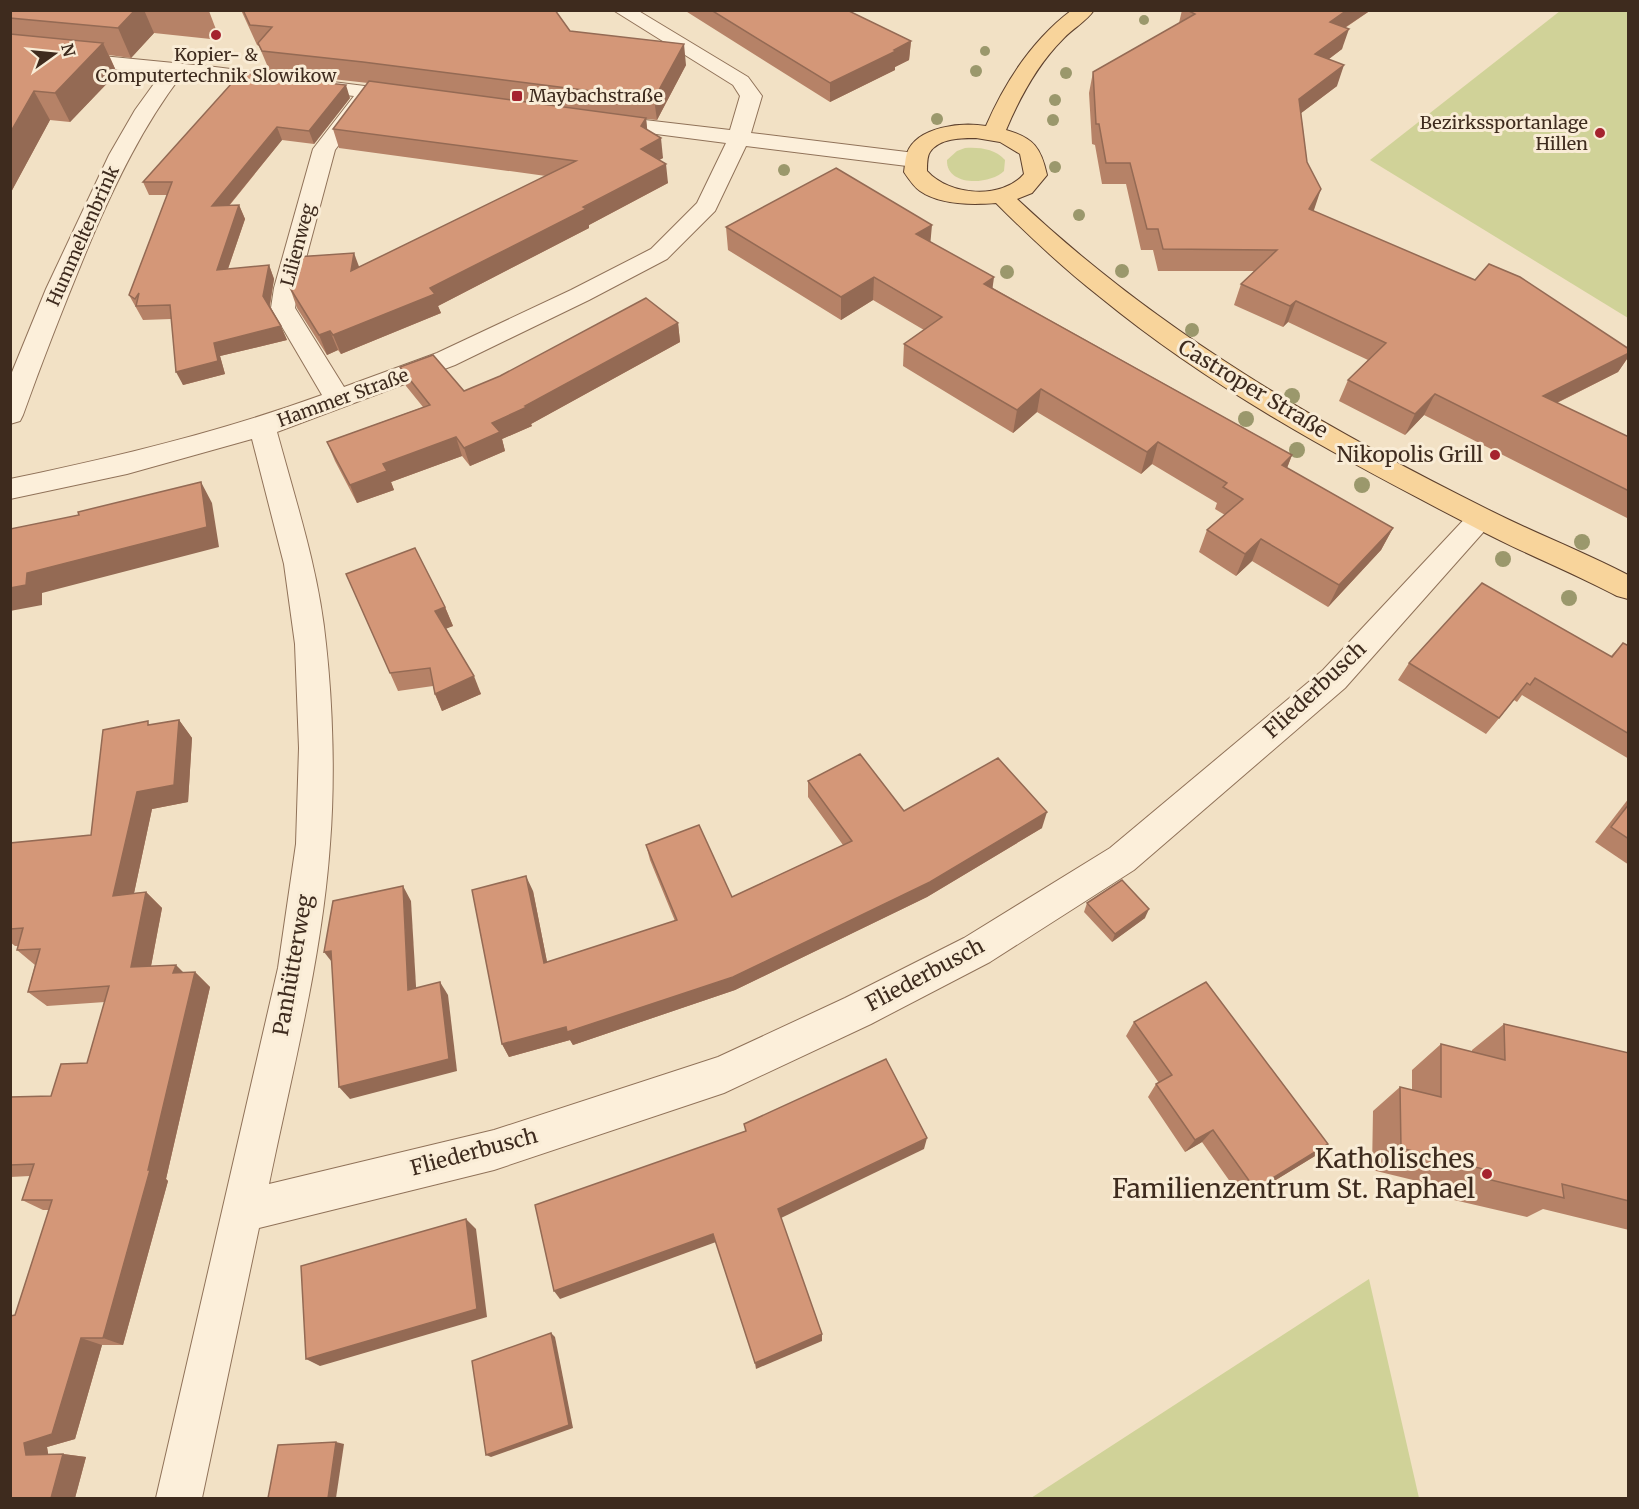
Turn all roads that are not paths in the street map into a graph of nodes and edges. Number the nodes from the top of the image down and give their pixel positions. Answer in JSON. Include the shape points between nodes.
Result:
{"nodes":[{"id":1,"x":622,"y":10,"type":"edge"},
{"id":2,"x":1084,"y":10,"type":"edge"},
{"id":3,"x":10,"y":53,"type":"edge"},
{"id":4,"x":176,"y":69,"type":"junction"},
{"id":5,"x":369,"y":91,"type":"junction"},
{"id":6,"x":424,"y":98,"type":"edge"},
{"id":7,"x":580,"y":118,"type":"edge"},
{"id":8,"x":994,"y":134,"type":"junction"},
{"id":9,"x":738,"y":140,"type":"junction"},
{"id":10,"x":915,"y":160,"type":"junction"},
{"id":11,"x":1002,"y":197,"type":"junction"},
{"id":12,"x":338,"y":400,"type":"junction"},
{"id":13,"x":10,"y":415,"type":"edge"},
{"id":14,"x":262,"y":427,"type":"junction"},
{"id":15,"x":10,"y":489,"type":"edge"},
{"id":16,"x":1481,"y":519,"type":"junction"},
{"id":17,"x":1629,"y":588,"type":"edge"},
{"id":18,"x":243,"y":1211,"type":"junction"},
{"id":19,"x":179,"y":1498,"type":"edge"}],
"edges":[{"from":1,"to":9,"type":"street","name":"Hammer Straße","via":[[741,81],[751,96]]},
{"from":2,"to":8,"type":"main road","via":[[1070,20],[1029,68],[1003,110]]},
{"from":3,"to":4,"type":"street"},
{"from":4,"to":5,"type":"street"},
{"from":4,"to":13,"type":"street","name":"Hummeltenbrink","via":[[129,138],[92,212],[35,342]]},
{"from":5,"to":6,"type":"street"},
{"from":5,"to":12,"type":"street","name":"Lilienweg","via":[[324,149],[283,308]]},
{"from":7,"to":9,"type":"street"},
{"from":8,"to":10,"type":"main road","via":[[976,131],[941,136],[918,150]]},
{"from":8,"to":11,"type":"main road","via":[[1023,146],[1036,165],[1029,184]]},
{"from":9,"to":10,"type":"street"},
{"from":9,"to":12,"type":"street","name":"Hammer Straße","via":[[707,206],[659,254],[486,342]]},
{"from":10,"to":11,"type":"main road","via":[[922,180],[949,195],[975,199]]},
{"from":11,"to":16,"type":"main road","name":"Castroper Straße","via":[[1053,245],[1185,351]]},
{"from":12,"to":14,"type":"street","name":"Hammer Straße"},
{"from":14,"to":15,"type":"street","name":"Hammer Straße","via":[[128,465]]},
{"from":14,"to":18,"type":"street","name":"Panhütterweg","via":[[301,575],[311,644],[315,772],[313,844],[296,968]]},
{"from":16,"to":17,"type":"main road","name":"Castroper Straße"},
{"from":16,"to":18,"type":"street","name":"Fliederbusch","via":[[1334,679],[1122,859],[977,950],[724,1074],[495,1150]]},
{"from":18,"to":19,"type":"street","name":"Panhütterweg"}]}
